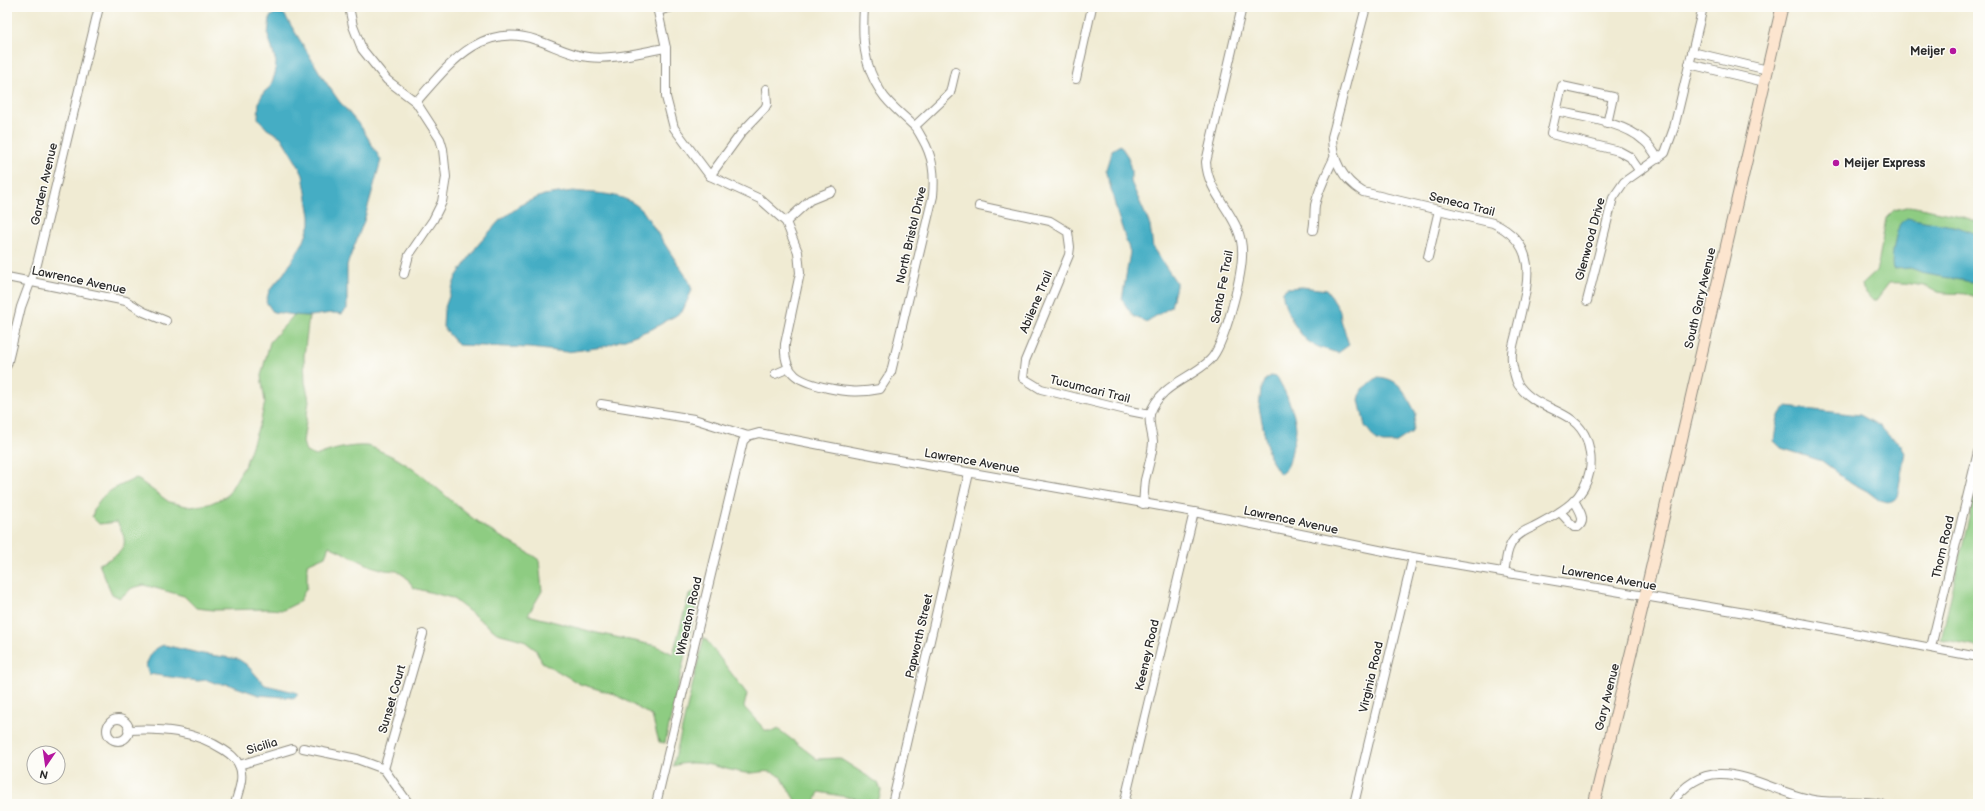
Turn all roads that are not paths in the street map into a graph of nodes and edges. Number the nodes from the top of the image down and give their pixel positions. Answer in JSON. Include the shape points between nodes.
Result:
{"nodes":[{"id":1,"x":98,"y":7,"type":"edge"},
{"id":2,"x":349,"y":7,"type":"edge"},
{"id":3,"x":673,"y":7,"type":"edge"},
{"id":4,"x":864,"y":7,"type":"edge"},
{"id":5,"x":1092,"y":7,"type":"edge"},
{"id":6,"x":1242,"y":7,"type":"edge"},
{"id":7,"x":1366,"y":7,"type":"edge"},
{"id":8,"x":1703,"y":7,"type":"edge"},
{"id":9,"x":1782,"y":7,"type":"edge"},
{"id":10,"x":657,"y":9,"type":"edge"},
{"id":11,"x":666,"y":48,"type":"junction"},
{"id":12,"x":1692,"y":52,"type":"junction"},
{"id":13,"x":1689,"y":64,"type":"junction"},
{"id":14,"x":1768,"y":70,"type":"junction"},
{"id":15,"x":955,"y":72,"type":"dead end"},
{"id":16,"x":1076,"y":79,"type":"dead end"},
{"id":17,"x":1765,"y":82,"type":"junction"},
{"id":18,"x":766,"y":89,"type":"dead end"},
{"id":19,"x":416,"y":102,"type":"junction"},
{"id":20,"x":1556,"y":111,"type":"junction"},
{"id":21,"x":1607,"y":124,"type":"junction"},
{"id":22,"x":915,"y":126,"type":"junction"},
{"id":23,"x":1334,"y":158,"type":"junction"},
{"id":24,"x":1658,"y":159,"type":"junction"},
{"id":25,"x":1639,"y":170,"type":"junction"},
{"id":26,"x":710,"y":176,"type":"junction"},
{"id":27,"x":832,"y":191,"type":"dead end"},
{"id":28,"x":979,"y":206,"type":"dead end"},
{"id":29,"x":1439,"y":210,"type":"junction"},
{"id":30,"x":786,"y":222,"type":"junction"},
{"id":31,"x":1313,"y":230,"type":"dead end"},
{"id":32,"x":1428,"y":257,"type":"dead end"},
{"id":33,"x":404,"y":274,"type":"dead end"},
{"id":34,"x":7,"y":277,"type":"edge"},
{"id":35,"x":30,"y":282,"type":"junction"},
{"id":36,"x":1587,"y":301,"type":"dead end"},
{"id":37,"x":166,"y":321,"type":"dead end"},
{"id":38,"x":7,"y":365,"type":"edge"},
{"id":39,"x":789,"y":368,"type":"junction"},
{"id":40,"x":775,"y":374,"type":"dead end"},
{"id":41,"x":1026,"y":380,"type":"joint"},
{"id":42,"x":601,"y":404,"type":"dead end"},
{"id":43,"x":1150,"y":414,"type":"junction"},
{"id":44,"x":748,"y":436,"type":"junction"},
{"id":45,"x":1978,"y":452,"type":"edge"},
{"id":46,"x":969,"y":473,"type":"junction"},
{"id":47,"x":1575,"y":502,"type":"junction"},
{"id":48,"x":1144,"y":504,"type":"junction"},
{"id":49,"x":1194,"y":512,"type":"junction"},
{"id":50,"x":1560,"y":512,"type":"junction"},
{"id":51,"x":1413,"y":557,"type":"junction"},
{"id":52,"x":1504,"y":572,"type":"junction"},
{"id":53,"x":1645,"y":596,"type":"junction"},
{"id":54,"x":423,"y":634,"type":"dead end"},
{"id":55,"x":1931,"y":647,"type":"junction"},
{"id":56,"x":1978,"y":656,"type":"edge"},
{"id":57,"x":128,"y":730,"type":"dead end"},
{"id":58,"x":303,"y":748,"type":"dead end"},
{"id":59,"x":292,"y":749,"type":"dead end"},
{"id":60,"x":240,"y":765,"type":"junction"},
{"id":61,"x":384,"y":769,"type":"junction"},
{"id":62,"x":235,"y":804,"type":"edge"},
{"id":63,"x":409,"y":804,"type":"edge"},
{"id":64,"x":656,"y":804,"type":"edge"},
{"id":65,"x":892,"y":804,"type":"edge"},
{"id":66,"x":1124,"y":804,"type":"edge"},
{"id":67,"x":1354,"y":804,"type":"edge"},
{"id":68,"x":1594,"y":804,"type":"edge"},
{"id":69,"x":1671,"y":804,"type":"edge"},
{"id":70,"x":1881,"y":804,"type":"edge"}],
"edges":[{"from":1,"to":35,"type":"street","name":"Garden Avenue","via":[[37,264]]},
{"from":2,"to":19,"type":"street","via":[[362,49],[387,80]]},
{"from":3,"to":10,"type":"street"},
{"from":4,"to":22,"type":"street","name":"North Bristol Drive","via":[[863,47],[870,72],[881,94]]},
{"from":5,"to":16,"type":"street"},
{"from":6,"to":43,"type":"street","name":"Santa Fe Trail","via":[[1206,162],[1209,181],[1240,233],[1242,248],[1239,272],[1224,337],[1217,353],[1166,390]]},
{"from":7,"to":23,"type":"street","name":"Seneca Trail","via":[[1332,137]]},
{"from":8,"to":12,"type":"street","name":"Glenwood Drive"},
{"from":9,"to":14,"type":"main road","name":"South Gary Avenue"},
{"from":10,"to":11,"type":"street"},
{"from":11,"to":19,"type":"street","via":[[609,57],[588,57],[573,55],[535,39],[499,37],[478,42],[465,51]]},
{"from":11,"to":26,"type":"street","via":[[666,90],[670,117],[674,128]]},
{"from":12,"to":13,"type":"street","name":"Glenwood Drive"},
{"from":12,"to":14,"type":"street"},
{"from":13,"to":17,"type":"street"},
{"from":13,"to":24,"type":"street","name":"Glenwood Drive","via":[[1674,128],[1665,153]]},
{"from":14,"to":17,"type":"main road","name":"South Gary Avenue"},
{"from":15,"to":22,"type":"street","via":[[950,93]]},
{"from":17,"to":53,"type":"main road","name":"South Gary Avenue"},
{"from":18,"to":26,"type":"street","via":[[765,108],[742,132]]},
{"from":19,"to":33,"type":"street","via":[[440,139],[446,162],[446,177],[444,196],[437,213],[409,255]]},
{"from":20,"to":21,"type":"street"},
{"from":20,"to":21,"type":"street","via":[[1562,86],[1613,97]]},
{"from":20,"to":25,"type":"street","via":[[1551,134],[1619,151],[1630,157]]},
{"from":21,"to":24,"type":"street","via":[[1636,134],[1651,147]]},
{"from":22,"to":39,"type":"street","name":"North Bristol Drive","via":[[929,150],[935,179],[892,366],[880,389],[861,393],[809,384],[797,378]]},
{"from":23,"to":29,"type":"street","name":"Seneca Trail","via":[[1348,182],[1363,192]]},
{"from":23,"to":31,"type":"street","via":[[1315,204]]},
{"from":24,"to":25,"type":"street","name":"Glenwood Drive"},
{"from":25,"to":36,"type":"street","name":"Glenwood Drive","via":[[1624,182],[1613,198]]},
{"from":26,"to":30,"type":"street","via":[[760,199]]},
{"from":27,"to":30,"type":"street","via":[[810,200]]},
{"from":28,"to":41,"type":"street","name":"Abilene Trail","via":[[1050,222],[1068,232],[1069,255],[1025,361],[1023,378]]},
{"from":29,"to":32,"type":"street"},
{"from":29,"to":47,"type":"street","name":"Seneca Trail","via":[[1493,224],[1511,234],[1522,246],[1527,261],[1528,277],[1512,351],[1512,366],[1519,387],[1536,401],[1567,416],[1583,429],[1590,449],[1590,470],[1585,487]]},
{"from":30,"to":39,"type":"street","via":[[800,262],[798,286],[785,344],[784,355]]},
{"from":34,"to":35,"type":"street","name":"Lawrence Avenue"},
{"from":35,"to":37,"type":"street","name":"Lawrence Avenue","via":[[126,301]]},
{"from":35,"to":38,"type":"street","name":"Garden Avenue"},
{"from":39,"to":40,"type":"street"},
{"from":41,"to":43,"type":"street","name":"Tucumcari Trail","via":[[1041,390]]},
{"from":42,"to":44,"type":"street","name":"Lawrence Avenue","via":[[694,419]]},
{"from":43,"to":48,"type":"street","via":[[1153,443],[1145,482]]},
{"from":44,"to":46,"type":"street","name":"Lawrence Avenue","via":[[759,433]]},
{"from":44,"to":64,"type":"street","name":"Wheaton Road","via":[[743,441]]},
{"from":45,"to":55,"type":"street","name":"Thorn Road"},
{"from":46,"to":48,"type":"street","name":"Lawrence Avenue"},
{"from":46,"to":65,"type":"street","name":"Papworth Street"},
{"from":47,"to":50,"type":"street","name":"Seneca Trail"},
{"from":47,"to":50,"type":"street","via":[[1583,520],[1578,527],[1574,527]]},
{"from":48,"to":49,"type":"street","name":"Lawrence Avenue"},
{"from":49,"to":51,"type":"street","name":"Lawrence Avenue"},
{"from":49,"to":66,"type":"street","name":"Keeney Road"},
{"from":50,"to":52,"type":"street","name":"Seneca Trail","via":[[1520,533],[1510,546]]},
{"from":51,"to":52,"type":"street","name":"Lawrence Avenue"},
{"from":51,"to":67,"type":"street","name":"Virginia Road"},
{"from":52,"to":53,"type":"street","name":"Lawrence Avenue"},
{"from":53,"to":55,"type":"street","name":"Lawrence Avenue"},
{"from":53,"to":68,"type":"main road","name":"Gary Avenue"},
{"from":54,"to":61,"type":"street","name":"Sunset Court"},
{"from":55,"to":56,"type":"street","name":"Lawrence Avenue"},
{"from":57,"to":60,"type":"street","via":[[156,728],[188,734],[210,741],[233,756]]},
{"from":58,"to":61,"type":"street","via":[[357,759]]},
{"from":59,"to":60,"type":"street","name":"Sicilia"},
{"from":60,"to":62,"type":"street","via":[[242,779]]},
{"from":61,"to":63,"type":"street"},
{"from":69,"to":70,"type":"street","via":[[1686,786],[1713,775],[1728,774],[1749,778],[1808,800],[1865,801]]}]}
